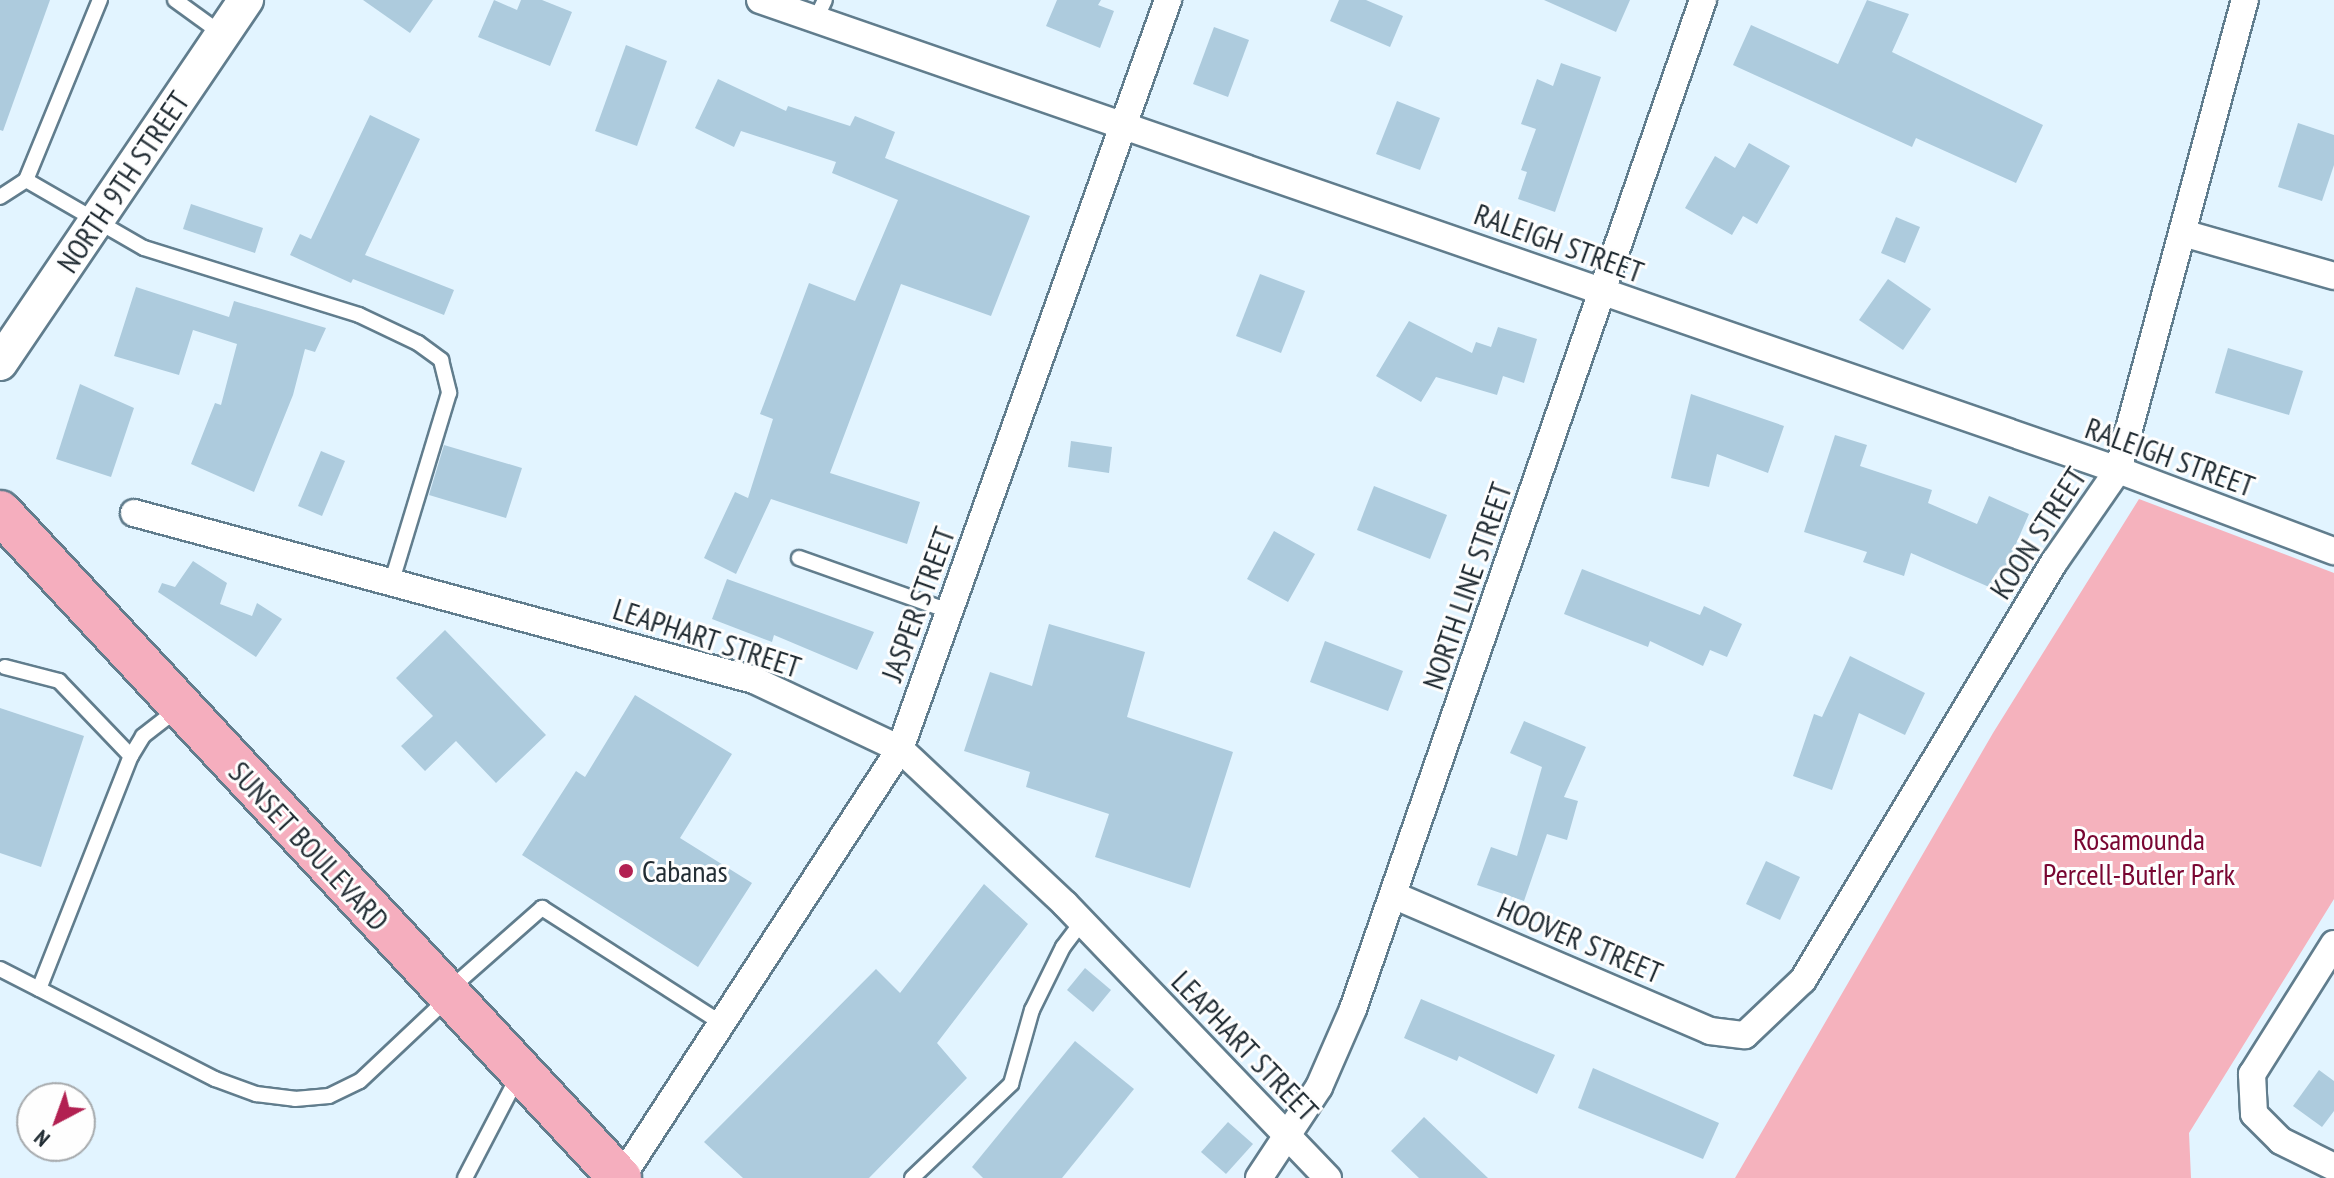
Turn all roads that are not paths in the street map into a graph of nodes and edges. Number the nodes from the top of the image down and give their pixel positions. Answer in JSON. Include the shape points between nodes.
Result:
{"nodes":[{"id":1,"x":100,"y":0,"type":"edge"},
{"id":2,"x":175,"y":0,"type":"edge"},
{"id":3,"x":246,"y":0,"type":"edge"},
{"id":4,"x":760,"y":0,"type":"edge"},
{"id":5,"x":1168,"y":0,"type":"edge"},
{"id":6,"x":1703,"y":0,"type":"edge"},
{"id":7,"x":2245,"y":0,"type":"edge"},
{"id":8,"x":821,"y":10,"type":"edge"},
{"id":9,"x":223,"y":35,"type":"junction"},
{"id":10,"x":1124,"y":125,"type":"junction"},
{"id":11,"x":26,"y":180,"type":"junction"},
{"id":12,"x":0,"y":197,"type":"edge"},
{"id":13,"x":95,"y":224,"type":"junction"},
{"id":14,"x":2183,"y":233,"type":"junction"},
{"id":15,"x":2334,"y":276,"type":"edge"},
{"id":16,"x":1602,"y":294,"type":"junction"},
{"id":17,"x":0,"y":363,"type":"edge"},
{"id":18,"x":2118,"y":470,"type":"junction"},
{"id":19,"x":0,"y":512,"type":"edge"},
{"id":20,"x":134,"y":513,"type":"dead end"},
{"id":21,"x":2334,"y":551,"type":"edge"},
{"id":22,"x":799,"y":558,"type":"dead end"},
{"id":23,"x":392,"y":581,"type":"junction"},
{"id":24,"x":949,"y":611,"type":"junction"},
{"id":25,"x":5,"y":667,"type":"dead end"},
{"id":26,"x":180,"y":707,"type":"junction"},
{"id":27,"x":900,"y":749,"type":"junction"},
{"id":28,"x":131,"y":756,"type":"junction"},
{"id":29,"x":1393,"y":895,"type":"junction"},
{"id":30,"x":1082,"y":922,"type":"junction"},
{"id":31,"x":2334,"y":944,"type":"edge"},
{"id":32,"x":0,"y":969,"type":"edge"},
{"id":33,"x":39,"y":989,"type":"junction"},
{"id":34,"x":448,"y":994,"type":"junction"},
{"id":35,"x":725,"y":1025,"type":"junction"},
{"id":36,"x":1745,"y":1035,"type":"joint"},
{"id":37,"x":520,"y":1072,"type":"junction"},
{"id":38,"x":1289,"y":1139,"type":"junction"},
{"id":39,"x":2334,"y":1167,"type":"edge"},
{"id":40,"x":465,"y":1178,"type":"edge"},
{"id":41,"x":621,"y":1178,"type":"edge"},
{"id":42,"x":912,"y":1178,"type":"edge"},
{"id":43,"x":1259,"y":1178,"type":"edge"},
{"id":44,"x":1328,"y":1178,"type":"edge"}],
"edges":[{"from":1,"to":11,"type":"lane"},
{"from":2,"to":9,"type":"lane"},
{"from":3,"to":9,"type":"street","name":"NORTH 9TH STREET"},
{"from":4,"to":8,"type":"street","name":"RALEIGH STREET"},
{"from":5,"to":10,"type":"street","name":"JASPER STREET"},
{"from":6,"to":16,"type":"street","name":"NORTH LINE STREET"},
{"from":7,"to":14,"type":"street","name":"KOON STREET"},
{"from":8,"to":10,"type":"street","name":"RALEIGH STREET"},
{"from":9,"to":13,"type":"street","name":"NORTH 9TH STREET"},
{"from":10,"to":16,"type":"street","name":"RALEIGH STREET"},
{"from":10,"to":24,"type":"street","name":"JASPER STREET"},
{"from":11,"to":12,"type":"lane"},
{"from":11,"to":13,"type":"lane"},
{"from":13,"to":17,"type":"street","name":"NORTH 9TH STREET"},
{"from":13,"to":23,"type":"lane","via":[[193,267],[250,279],[359,315],[441,360],[449,393]]},
{"from":14,"to":15,"type":"street"},
{"from":14,"to":18,"type":"street","name":"KOON STREET"},
{"from":16,"to":18,"type":"street","name":"RALEIGH STREET"},
{"from":16,"to":29,"type":"street","name":"NORTH LINE STREET"},
{"from":18,"to":21,"type":"street","name":"RALEIGH STREET"},
{"from":18,"to":36,"type":"street","name":"KOON STREET","via":[[2055,561],[1803,980]]},
{"from":19,"to":26,"type":"main road","name":"SUNSET BOULEVARD"},
{"from":20,"to":23,"type":"street","name":"LEAPHART STREET"},
{"from":22,"to":24,"type":"lane"},
{"from":23,"to":27,"type":"street","name":"LEAPHART STREET","via":[[754,680]]},
{"from":24,"to":27,"type":"street","name":"JASPER STREET"},
{"from":25,"to":28,"type":"lane","via":[[59,681]]},
{"from":26,"to":28,"type":"lane","via":[[143,736]]},
{"from":26,"to":34,"type":"main road","name":"SUNSET BOULEVARD"},
{"from":27,"to":30,"type":"street","name":"LEAPHART STREET"},
{"from":27,"to":35,"type":"street","name":"JASPER STREET"},
{"from":28,"to":33,"type":"lane"},
{"from":29,"to":36,"type":"street","name":"HOOVER STREET","via":[[1710,1031]]},
{"from":29,"to":38,"type":"street","name":"NORTH LINE STREET","via":[[1353,1009]]},
{"from":30,"to":38,"type":"street","name":"LEAPHART STREET"},
{"from":30,"to":42,"type":"lane","via":[[1063,947],[1032,1010],[1011,1084]]},
{"from":31,"to":39,"type":"street","via":[[2252,1074],[2254,1114],[2281,1141]]},
{"from":32,"to":33,"type":"lane"},
{"from":33,"to":34,"type":"lane","via":[[215,1079],[256,1094],[295,1099],[329,1096],[360,1081]]},
{"from":34,"to":35,"type":"lane","via":[[542,908]]},
{"from":34,"to":37,"type":"main road","name":"SUNSET BOULEVARD"},
{"from":35,"to":41,"type":"street","name":"JASPER STREET"},
{"from":37,"to":40,"type":"lane"},
{"from":37,"to":41,"type":"main road","name":"SUNSET BOULEVARD"},
{"from":38,"to":43,"type":"street","name":"NORTH LINE STREET"},
{"from":38,"to":44,"type":"street","name":"LEAPHART STREET"}]}
